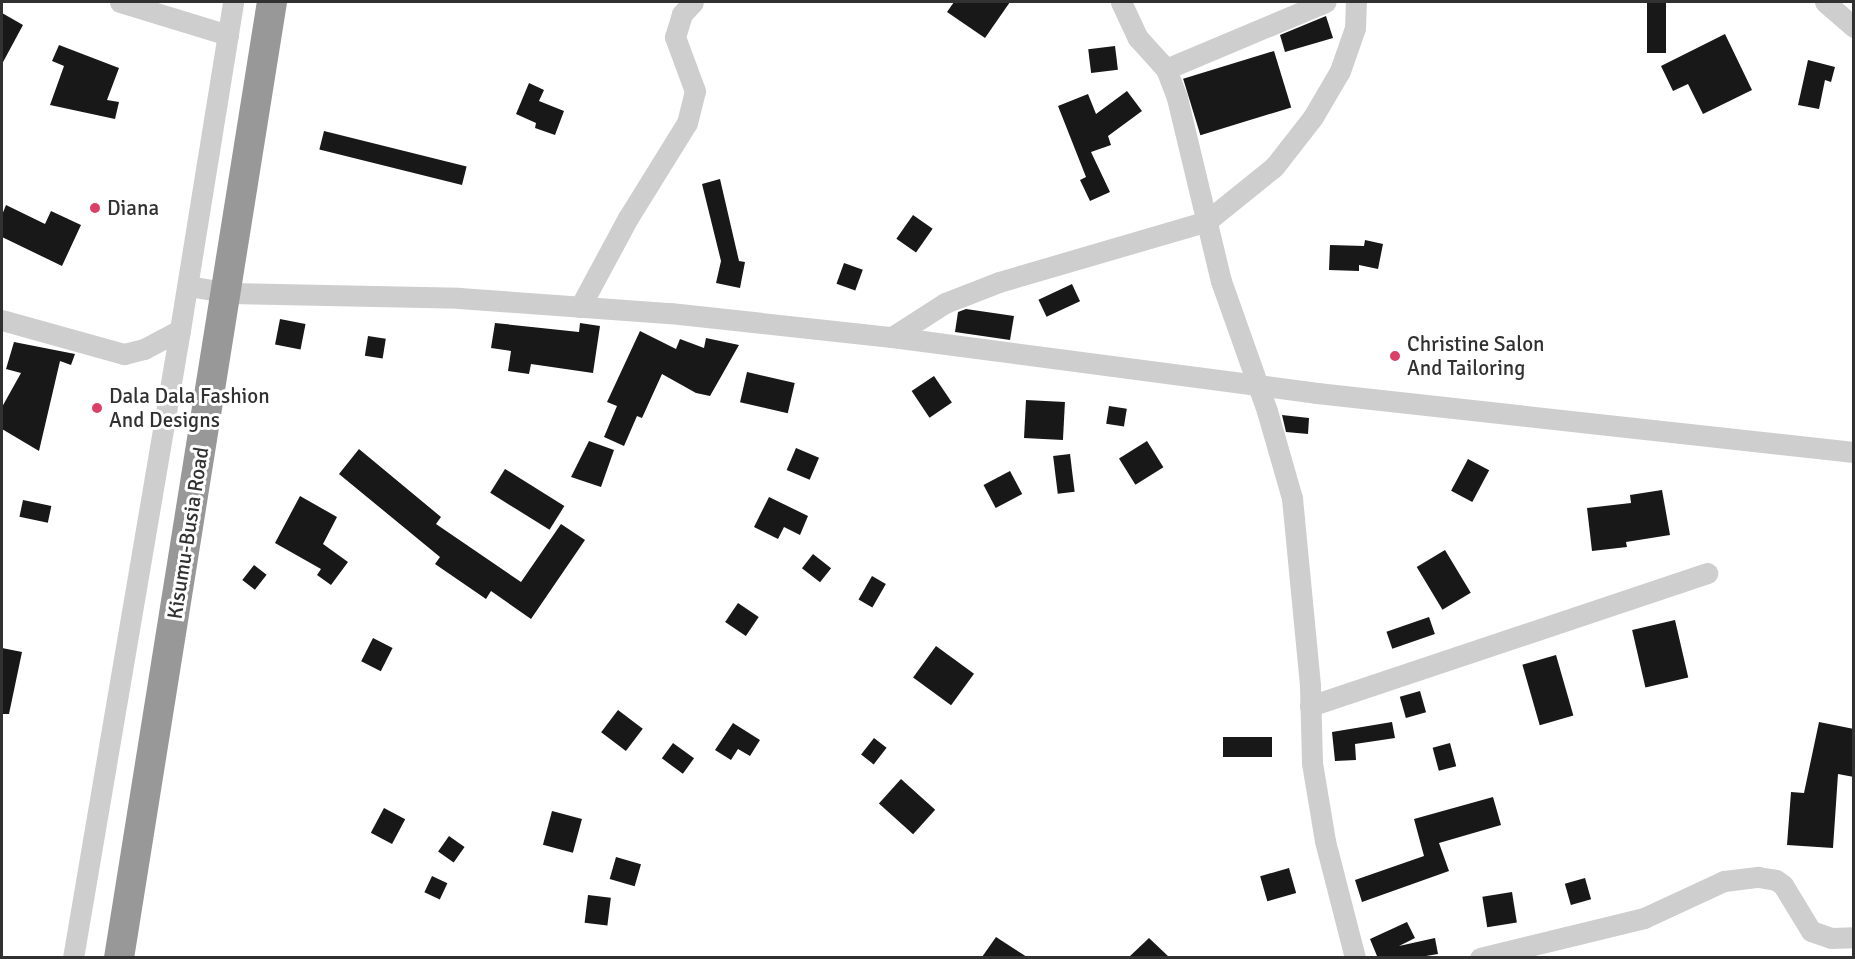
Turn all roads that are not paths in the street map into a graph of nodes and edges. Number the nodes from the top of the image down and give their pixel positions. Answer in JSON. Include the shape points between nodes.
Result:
{"nodes":[{"id":1,"x":120,"y":2,"type":"edge"},
{"id":2,"x":233,"y":2,"type":"edge"},
{"id":3,"x":272,"y":2,"type":"edge"},
{"id":4,"x":693,"y":2,"type":"edge"},
{"id":5,"x":1121,"y":2,"type":"edge"},
{"id":6,"x":1325,"y":2,"type":"edge"},
{"id":7,"x":1356,"y":2,"type":"edge"},
{"id":8,"x":1825,"y":2,"type":"edge"},
{"id":9,"x":1854,"y":27,"type":"edge"},
{"id":10,"x":228,"y":35,"type":"junction"},
{"id":11,"x":1166,"y":69,"type":"junction"},
{"id":12,"x":1207,"y":221,"type":"junction"},
{"id":13,"x":189,"y":286,"type":"junction"},
{"id":14,"x":226,"y":293,"type":"junction"},
{"id":15,"x":580,"y":307,"type":"junction"},
{"id":16,"x":2,"y":320,"type":"edge"},
{"id":17,"x":180,"y":330,"type":"junction"},
{"id":18,"x":892,"y":337,"type":"junction"},
{"id":19,"x":1257,"y":386,"type":"junction"},
{"id":20,"x":1854,"y":452,"type":"edge"},
{"id":21,"x":1707,"y":573,"type":"dead end"},
{"id":22,"x":1310,"y":706,"type":"junction"},
{"id":23,"x":1854,"y":937,"type":"edge"},
{"id":24,"x":73,"y":957,"type":"edge"},
{"id":25,"x":119,"y":957,"type":"edge"},
{"id":26,"x":1355,"y":957,"type":"edge"},
{"id":27,"x":1480,"y":957,"type":"edge"}],
"edges":[{"from":1,"to":10,"type":"street"},
{"from":2,"to":10,"type":"street"},
{"from":3,"to":14,"type":"highway","name":"Kisumu-Busia Road"},
{"from":4,"to":15,"type":"street","via":[[682,14],[675,37],[695,91],[687,123],[628,218]]},
{"from":5,"to":11,"type":"street","via":[[1138,38]]},
{"from":6,"to":11,"type":"street"},
{"from":7,"to":12,"type":"street","via":[[1354,28],[1340,71],[1313,117],[1274,166]]},
{"from":8,"to":9,"type":"street"},
{"from":10,"to":13,"type":"street"},
{"from":11,"to":12,"type":"street"},
{"from":12,"to":18,"type":"street","via":[[999,282],[945,303]]},
{"from":12,"to":19,"type":"street","via":[[1221,280]]},
{"from":13,"to":14,"type":"street"},
{"from":13,"to":17,"type":"street"},
{"from":14,"to":15,"type":"street","via":[[459,298]]},
{"from":14,"to":25,"type":"highway","name":"Kisumu-Busia Road"},
{"from":15,"to":18,"type":"street"},
{"from":16,"to":17,"type":"street","via":[[124,354],[144,349]]},
{"from":17,"to":24,"type":"street"},
{"from":18,"to":19,"type":"street"},
{"from":19,"to":20,"type":"street"},
{"from":19,"to":22,"type":"street","via":[[1292,498]]},
{"from":21,"to":22,"type":"street"},
{"from":22,"to":26,"type":"street","via":[[1312,763],[1325,841]]},
{"from":23,"to":27,"type":"street","via":[[1831,938],[1811,931],[1783,885],[1758,877],[1724,881],[1644,918]]}]}
